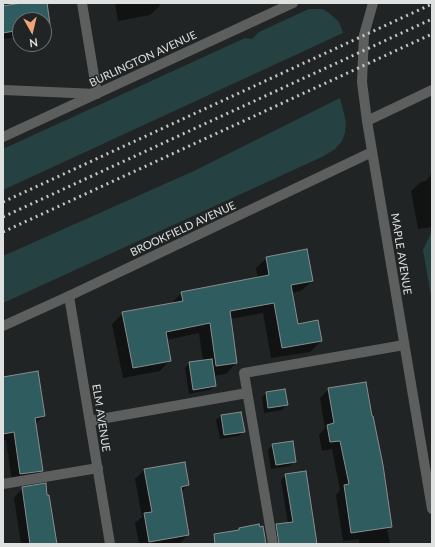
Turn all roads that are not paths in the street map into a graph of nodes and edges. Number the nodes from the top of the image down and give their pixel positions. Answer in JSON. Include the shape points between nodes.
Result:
{"nodes":[{"id":1,"x":82,"y":3,"type":"edge"},
{"id":2,"x":293,"y":3,"type":"edge"},
{"id":3,"x":373,"y":3,"type":"edge"},
{"id":4,"x":3,"y":90,"type":"edge"},
{"id":5,"x":432,"y":90,"type":"edge"},
{"id":6,"x":97,"y":94,"type":"junction"},
{"id":7,"x":367,"y":121,"type":"junction"},
{"id":8,"x":3,"y":137,"type":"edge"},
{"id":9,"x":372,"y":152,"type":"junction"},
{"id":10,"x":69,"y":296,"type":"junction"},
{"id":11,"x":3,"y":326,"type":"edge"},
{"id":12,"x":404,"y":345,"type":"junction"},
{"id":13,"x":247,"y":393,"type":"junction"},
{"id":14,"x":90,"y":421,"type":"junction"},
{"id":15,"x":98,"y":468,"type":"junction"},
{"id":16,"x":3,"y":484,"type":"edge"},
{"id":17,"x":432,"y":509,"type":"edge"},
{"id":18,"x":110,"y":544,"type":"edge"},
{"id":19,"x":273,"y":544,"type":"edge"}],
"edges":[{"from":1,"to":6,"type":"street"},
{"from":2,"to":6,"type":"street","name":"BURLINGTON AVENUE"},
{"from":3,"to":7,"type":"street","name":"MAPLE AVENUE","via":[[364,35],[362,66]]},
{"from":4,"to":6,"type":"street"},
{"from":5,"to":7,"type":"street"},
{"from":6,"to":8,"type":"street","name":"BURLINGTON AVENUE"},
{"from":7,"to":9,"type":"street","name":"MAPLE AVENUE"},
{"from":9,"to":10,"type":"street","name":"BROOKFIELD AVENUE"},
{"from":9,"to":12,"type":"street","name":"MAPLE AVENUE"},
{"from":10,"to":11,"type":"street","name":"BROOKFIELD AVENUE"},
{"from":10,"to":14,"type":"street","name":"ELM AVENUE"},
{"from":12,"to":13,"type":"street","via":[[244,373]]},
{"from":12,"to":17,"type":"street","name":"MAPLE AVENUE"},
{"from":13,"to":14,"type":"street"},
{"from":13,"to":19,"type":"street"},
{"from":14,"to":15,"type":"street","name":"ELM AVENUE"},
{"from":15,"to":16,"type":"street"},
{"from":15,"to":18,"type":"street","name":"ELM AVENUE"}]}
